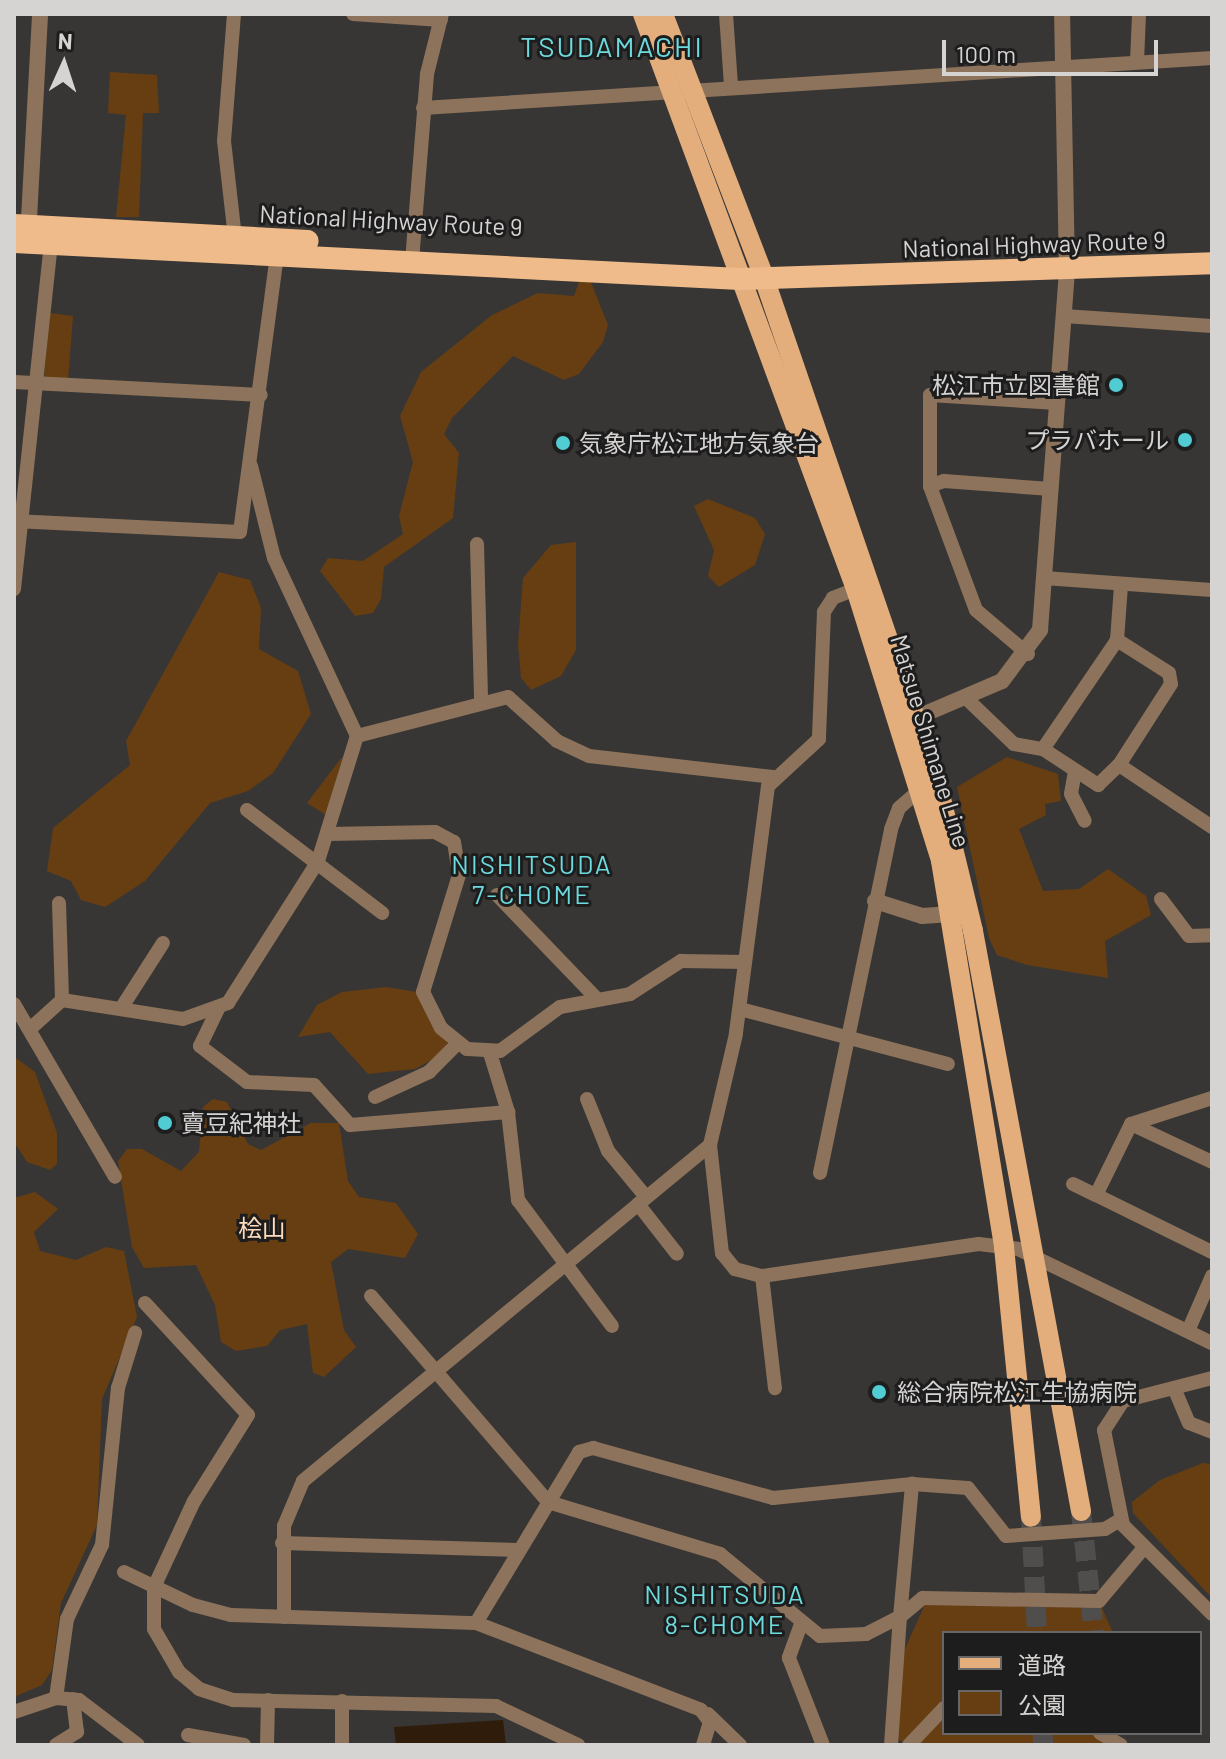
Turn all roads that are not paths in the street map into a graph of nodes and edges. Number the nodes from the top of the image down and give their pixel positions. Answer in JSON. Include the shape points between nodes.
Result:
{"nodes":[{"id":1,"x":40,"y":14,"type":"edge"},
{"id":2,"x":234,"y":14,"type":"edge"},
{"id":3,"x":353,"y":14,"type":"edge"},
{"id":4,"x":643,"y":14,"type":"edge"},
{"id":5,"x":663,"y":14,"type":"edge"},
{"id":6,"x":726,"y":14,"type":"edge"},
{"id":7,"x":1062,"y":14,"type":"edge"},
{"id":8,"x":1139,"y":14,"type":"edge"},
{"id":9,"x":442,"y":17,"type":"edge"},
{"id":10,"x":1212,"y":58,"type":"edge"},
{"id":11,"x":1137,"y":62,"type":"junction"},
{"id":12,"x":1061,"y":66,"type":"junction"},
{"id":13,"x":731,"y":86,"type":"junction"},
{"id":14,"x":681,"y":90,"type":"junction"},
{"id":15,"x":423,"y":108,"type":"junction"},
{"id":16,"x":21,"y":234,"type":"edge"},
{"id":17,"x":235,"y":237,"type":"junction"},
{"id":18,"x":51,"y":244,"type":"junction"},
{"id":19,"x":413,"y":254,"type":"junction"},
{"id":20,"x":277,"y":255,"type":"junction"},
{"id":21,"x":1212,"y":263,"type":"edge"},
{"id":22,"x":1067,"y":270,"type":"junction"},
{"id":23,"x":738,"y":273,"type":"junction"},
{"id":24,"x":763,"y":275,"type":"junction"},
{"id":25,"x":1064,"y":316,"type":"junction"},
{"id":26,"x":1212,"y":326,"type":"edge"},
{"id":27,"x":14,"y":382,"type":"edge"},
{"id":28,"x":37,"y":383,"type":"junction"},
{"id":29,"x":261,"y":395,"type":"junction"},
{"id":30,"x":1057,"y":403,"type":"junction"},
{"id":31,"x":250,"y":462,"type":"junction"},
{"id":32,"x":930,"y":486,"type":"junction"},
{"id":33,"x":1051,"y":489,"type":"junction"},
{"id":34,"x":17,"y":521,"type":"edge"},
{"id":35,"x":477,"y":544,"type":"dead end"},
{"id":36,"x":1044,"y":578,"type":"junction"},
{"id":37,"x":1121,"y":586,"type":"junction"},
{"id":38,"x":14,"y":589,"type":"edge"},
{"id":39,"x":856,"y":589,"type":"junction"},
{"id":40,"x":1212,"y":590,"type":"edge"},
{"id":41,"x":1117,"y":640,"type":"junction"},
{"id":42,"x":1028,"y":654,"type":"junction"},
{"id":43,"x":481,"y":699,"type":"junction"},
{"id":44,"x":967,"y":699,"type":"junction"},
{"id":45,"x":910,"y":720,"type":"junction"},
{"id":46,"x":357,"y":736,"type":"junction"},
{"id":47,"x":1043,"y":749,"type":"junction"},
{"id":48,"x":1119,"y":765,"type":"junction"},
{"id":49,"x":1075,"y":771,"type":"junction"},
{"id":50,"x":773,"y":777,"type":"junction"},
{"id":51,"x":922,"y":788,"type":"junction"},
{"id":52,"x":247,"y":810,"type":"dead end"},
{"id":53,"x":1085,"y":821,"type":"dead end"},
{"id":54,"x":1212,"y":827,"type":"edge"},
{"id":55,"x":328,"y":834,"type":"junction"},
{"id":56,"x":318,"y":861,"type":"junction"},
{"id":57,"x":497,"y":895,"type":"dead end"},
{"id":58,"x":1161,"y":899,"type":"dead end"},
{"id":59,"x":875,"y":901,"type":"junction"},
{"id":60,"x":59,"y":903,"type":"dead end"},
{"id":61,"x":382,"y":913,"type":"dead end"},
{"id":62,"x":951,"y":914,"type":"junction"},
{"id":63,"x":1212,"y":935,"type":"edge"},
{"id":64,"x":163,"y":943,"type":"dead end"},
{"id":65,"x":745,"y":962,"type":"junction"},
{"id":66,"x":597,"y":999,"type":"junction"},
{"id":67,"x":62,"y":1000,"type":"junction"},
{"id":68,"x":14,"y":1004,"type":"edge"},
{"id":69,"x":122,"y":1007,"type":"junction"},
{"id":70,"x":218,"y":1009,"type":"junction"},
{"id":71,"x":740,"y":1009,"type":"junction"},
{"id":72,"x":28,"y":1027,"type":"junction"},
{"id":73,"x":14,"y":1035,"type":"edge"},
{"id":74,"x":846,"y":1040,"type":"junction"},
{"id":75,"x":456,"y":1045,"type":"junction"},
{"id":76,"x":490,"y":1053,"type":"junction"},
{"id":77,"x":948,"y":1064,"type":"dead end"},
{"id":78,"x":375,"y":1097,"type":"dead end"},
{"id":79,"x":1212,"y":1098,"type":"edge"},
{"id":80,"x":587,"y":1099,"type":"dead end"},
{"id":81,"x":508,"y":1112,"type":"junction"},
{"id":82,"x":1131,"y":1124,"type":"junction"},
{"id":83,"x":710,"y":1145,"type":"junction"},
{"id":84,"x":1212,"y":1162,"type":"edge"},
{"id":85,"x":820,"y":1173,"type":"dead end"},
{"id":86,"x":115,"y":1177,"type":"dead end"},
{"id":87,"x":1073,"y":1184,"type":"dead end"},
{"id":88,"x":1096,"y":1195,"type":"junction"},
{"id":89,"x":642,"y":1201,"type":"junction"},
{"id":90,"x":1004,"y":1247,"type":"junction"},
{"id":91,"x":1212,"y":1252,"type":"edge"},
{"id":92,"x":677,"y":1254,"type":"dead end"},
{"id":93,"x":1030,"y":1255,"type":"junction"},
{"id":94,"x":561,"y":1266,"type":"junction"},
{"id":95,"x":762,"y":1276,"type":"junction"},
{"id":96,"x":1212,"y":1276,"type":"edge"},
{"id":97,"x":371,"y":1296,"type":"dead end"},
{"id":98,"x":145,"y":1303,"type":"dead end"},
{"id":99,"x":612,"y":1326,"type":"dead end"},
{"id":100,"x":1188,"y":1331,"type":"junction"},
{"id":101,"x":135,"y":1333,"type":"dead end"},
{"id":102,"x":1212,"y":1343,"type":"edge"},
{"id":103,"x":435,"y":1372,"type":"junction"},
{"id":104,"x":1212,"y":1378,"type":"edge"},
{"id":105,"x":775,"y":1388,"type":"dead end"},
{"id":106,"x":1174,"y":1388,"type":"junction"},
{"id":107,"x":1212,"y":1432,"type":"edge"},
{"id":108,"x":912,"y":1484,"type":"junction"},
{"id":109,"x":548,"y":1502,"type":"junction"},
{"id":110,"x":1081,"y":1511,"type":"tunnel mouth"},
{"id":111,"x":1031,"y":1517,"type":"tunnel mouth"},
{"id":112,"x":1120,"y":1520,"type":"junction"},
{"id":113,"x":282,"y":1543,"type":"junction"},
{"id":114,"x":1143,"y":1549,"type":"junction"},
{"id":115,"x":519,"y":1550,"type":"junction"},
{"id":116,"x":124,"y":1572,"type":"dead end"},
{"id":117,"x":154,"y":1587,"type":"junction"},
{"id":118,"x":1212,"y":1614,"type":"edge"},
{"id":119,"x":284,"y":1617,"type":"junction"},
{"id":120,"x":900,"y":1617,"type":"junction"},
{"id":121,"x":476,"y":1623,"type":"junction"},
{"id":122,"x":800,"y":1627,"type":"junction"},
{"id":123,"x":56,"y":1698,"type":"junction"},
{"id":124,"x":73,"y":1699,"type":"junction"},
{"id":125,"x":268,"y":1700,"type":"junction"},
{"id":126,"x":342,"y":1701,"type":"junction"},
{"id":127,"x":942,"y":1710,"type":"edge"},
{"id":128,"x":14,"y":1712,"type":"edge"},
{"id":129,"x":708,"y":1714,"type":"junction"},
{"id":130,"x":188,"y":1735,"type":"dead end"},
{"id":131,"x":1104,"y":1735,"type":"edge"},
{"id":132,"x":56,"y":1745,"type":"edge"},
{"id":133,"x":138,"y":1745,"type":"edge"},
{"id":134,"x":244,"y":1745,"type":"edge"},
{"id":135,"x":267,"y":1745,"type":"edge"},
{"id":136,"x":342,"y":1745,"type":"edge"},
{"id":137,"x":578,"y":1745,"type":"edge"},
{"id":138,"x":703,"y":1745,"type":"edge"},
{"id":139,"x":740,"y":1745,"type":"edge"},
{"id":140,"x":823,"y":1745,"type":"edge"},
{"id":141,"x":891,"y":1745,"type":"edge"},
{"id":142,"x":909,"y":1745,"type":"edge"},
{"id":143,"x":1121,"y":1745,"type":"edge"}],
"edges":[{"from":1,"to":16,"type":"street"},
{"from":2,"to":17,"type":"street","via":[[224,141]]},
{"from":3,"to":9,"type":"street"},
{"from":4,"to":14,"type":"main road","name":"Matsue Shimane Line"},
{"from":5,"to":14,"type":"main road","name":"Matsue Shimane Line"},
{"from":6,"to":13,"type":"street"},
{"from":7,"to":12,"type":"street"},
{"from":8,"to":11,"type":"street"},
{"from":9,"to":15,"type":"street"},
{"from":10,"to":11,"type":"street"},
{"from":11,"to":12,"type":"street"},
{"from":12,"to":13,"type":"street"},
{"from":12,"to":22,"type":"street"},
{"from":13,"to":14,"type":"street"},
{"from":14,"to":15,"type":"street"},
{"from":14,"to":23,"type":"main road","name":"Matsue Shimane Line"},
{"from":14,"to":24,"type":"main road","name":"Matsue Shimane Line"},
{"from":15,"to":19,"type":"street"},
{"from":16,"to":17,"type":"highway","name":"National Highway Route 9"},
{"from":16,"to":18,"type":"highway","name":"National Highway Route 9"},
{"from":17,"to":19,"type":"highway","name":"National Highway Route 9"},
{"from":18,"to":20,"type":"highway","name":"National Highway Route 9"},
{"from":18,"to":28,"type":"street"},
{"from":19,"to":20,"type":"highway","name":"National Highway Route 9"},
{"from":19,"to":23,"type":"highway","name":"National Highway Route 9"},
{"from":20,"to":29,"type":"street"},
{"from":21,"to":22,"type":"highway","name":"National Highway Route 9"},
{"from":22,"to":24,"type":"highway","name":"National Highway Route 9"},
{"from":22,"to":25,"type":"street"},
{"from":23,"to":24,"type":"highway","name":"National Highway Route 9"},
{"from":23,"to":39,"type":"main road","name":"Matsue Shimane Line"},
{"from":24,"to":45,"type":"main road","name":"Matsue Shimane Line"},
{"from":25,"to":26,"type":"street"},
{"from":25,"to":30,"type":"street"},
{"from":27,"to":28,"type":"street"},
{"from":28,"to":29,"type":"street"},
{"from":28,"to":34,"type":"street"},
{"from":29,"to":31,"type":"street"},
{"from":30,"to":32,"type":"street","via":[[930,395]]},
{"from":30,"to":33,"type":"street"},
{"from":31,"to":34,"type":"street","via":[[240,532]]},
{"from":31,"to":46,"type":"street","via":[[274,558]]},
{"from":32,"to":33,"type":"street","via":[[944,481]]},
{"from":32,"to":42,"type":"street","via":[[976,610]]},
{"from":33,"to":36,"type":"street"},
{"from":34,"to":38,"type":"street"},
{"from":35,"to":43,"type":"street"},
{"from":36,"to":37,"type":"street"},
{"from":36,"to":42,"type":"street","via":[[1040,630]]},
{"from":37,"to":40,"type":"street"},
{"from":37,"to":41,"type":"street"},
{"from":39,"to":45,"type":"main road","name":"Matsue Shimane Line"},
{"from":39,"to":50,"type":"street","via":[[833,598],[824,612],[819,739]]},
{"from":41,"to":47,"type":"street"},
{"from":41,"to":48,"type":"street","via":[[1169,673],[1171,684]]},
{"from":42,"to":44,"type":"street","via":[[1002,681]]},
{"from":43,"to":46,"type":"street"},
{"from":43,"to":50,"type":"street","via":[[516,699],[557,741],[589,756]]},
{"from":44,"to":45,"type":"street"},
{"from":44,"to":47,"type":"street","via":[[1014,744]]},
{"from":45,"to":51,"type":"main road","name":"Matsue Shimane Line"},
{"from":45,"to":93,"type":"main road","name":"Matsue Shimane Line","via":[[973,931]]},
{"from":46,"to":55,"type":"street"},
{"from":47,"to":49,"type":"street"},
{"from":48,"to":49,"type":"street","via":[[1103,785]]},
{"from":48,"to":54,"type":"street"},
{"from":49,"to":53,"type":"street","via":[[1071,794]]},
{"from":50,"to":65,"type":"street"},
{"from":51,"to":59,"type":"street","via":[[899,808]]},
{"from":51,"to":62,"type":"main road","name":"Matsue Shimane Line"},
{"from":52,"to":56,"type":"street"},
{"from":55,"to":56,"type":"street"},
{"from":55,"to":75,"type":"street","via":[[435,832],[454,842],[459,875],[423,992]]},
{"from":56,"to":61,"type":"street"},
{"from":56,"to":70,"type":"street"},
{"from":57,"to":66,"type":"street"},
{"from":58,"to":63,"type":"street","via":[[1189,936]]},
{"from":59,"to":62,"type":"street","via":[[922,916]]},
{"from":59,"to":74,"type":"street"},
{"from":60,"to":67,"type":"street"},
{"from":62,"to":90,"type":"main road","name":"Matsue Shimane Line"},
{"from":64,"to":69,"type":"street"},
{"from":65,"to":66,"type":"street","via":[[681,961],[638,990]]},
{"from":65,"to":71,"type":"street"},
{"from":66,"to":76,"type":"street","via":[[560,1007]]},
{"from":67,"to":69,"type":"street"},
{"from":67,"to":72,"type":"street"},
{"from":68,"to":72,"type":"street"},
{"from":69,"to":70,"type":"street","via":[[183,1019]]},
{"from":70,"to":81,"type":"street","via":[[200,1046],[247,1082],[314,1085],[350,1125]]},
{"from":71,"to":74,"type":"street"},
{"from":71,"to":83,"type":"street"},
{"from":72,"to":73,"type":"street"},
{"from":72,"to":86,"type":"street"},
{"from":74,"to":77,"type":"street"},
{"from":74,"to":85,"type":"street"},
{"from":75,"to":76,"type":"street"},
{"from":75,"to":78,"type":"street","via":[[429,1072]]},
{"from":76,"to":81,"type":"street"},
{"from":79,"to":82,"type":"street"},
{"from":80,"to":89,"type":"street","via":[[608,1151]]},
{"from":81,"to":94,"type":"street","via":[[518,1200]]},
{"from":82,"to":84,"type":"street"},
{"from":82,"to":88,"type":"street"},
{"from":83,"to":89,"type":"street"},
{"from":83,"to":95,"type":"street","via":[[722,1253],[735,1269]]},
{"from":87,"to":88,"type":"street"},
{"from":88,"to":91,"type":"street"},
{"from":89,"to":92,"type":"street"},
{"from":89,"to":94,"type":"street"},
{"from":90,"to":93,"type":"street"},
{"from":90,"to":95,"type":"street"},
{"from":90,"to":111,"type":"main road","name":"Matsue Shimane Line"},
{"from":93,"to":100,"type":"street"},
{"from":93,"to":110,"type":"main road","name":"Matsue Shimane Line"},
{"from":94,"to":99,"type":"street"},
{"from":94,"to":103,"type":"street"},
{"from":95,"to":105,"type":"street"},
{"from":96,"to":100,"type":"street"},
{"from":97,"to":103,"type":"street"},
{"from":98,"to":117,"type":"street","via":[[248,1415],[194,1501]]},
{"from":100,"to":102,"type":"street"},
{"from":101,"to":123,"type":"street","via":[[118,1388],[102,1545],[67,1619]]},
{"from":103,"to":109,"type":"street"},
{"from":103,"to":113,"type":"street","via":[[300,1479],[289,1502]]},
{"from":104,"to":106,"type":"street"},
{"from":106,"to":107,"type":"street","via":[[1189,1423]]},
{"from":106,"to":112,"type":"street","via":[[1123,1401],[1105,1420]]},
{"from":108,"to":109,"type":"street","via":[[773,1498],[593,1448],[579,1452]]},
{"from":108,"to":112,"type":"street","via":[[968,1488],[1006,1536],[1105,1529]]},
{"from":108,"to":120,"type":"street"},
{"from":109,"to":115,"type":"street"},
{"from":109,"to":122,"type":"street","via":[[720,1554]]},
{"from":112,"to":114,"type":"street"},
{"from":113,"to":115,"type":"street"},
{"from":113,"to":119,"type":"street"},
{"from":114,"to":118,"type":"street"},
{"from":114,"to":120,"type":"street","via":[[1099,1601],[947,1593],[923,1598]]},
{"from":115,"to":121,"type":"street"},
{"from":116,"to":117,"type":"street"},
{"from":117,"to":119,"type":"street","via":[[212,1611]]},
{"from":117,"to":125,"type":"street","via":[[154,1629],[179,1672],[221,1698]]},
{"from":119,"to":121,"type":"street"},
{"from":120,"to":122,"type":"street","via":[[842,1638]]},
{"from":120,"to":141,"type":"street"},
{"from":121,"to":129,"type":"street"},
{"from":122,"to":140,"type":"street","via":[[789,1658]]},
{"from":123,"to":124,"type":"street"},
{"from":123,"to":128,"type":"street"},
{"from":124,"to":132,"type":"street","via":[[77,1732]]},
{"from":124,"to":133,"type":"street","via":[[100,1709]]},
{"from":125,"to":126,"type":"street"},
{"from":125,"to":135,"type":"street"},
{"from":126,"to":136,"type":"street"},
{"from":126,"to":137,"type":"street","via":[[496,1706]]},
{"from":127,"to":142,"type":"street"},
{"from":129,"to":138,"type":"street"},
{"from":129,"to":139,"type":"street"},
{"from":130,"to":134,"type":"street"},
{"from":131,"to":143,"type":"street"}]}
